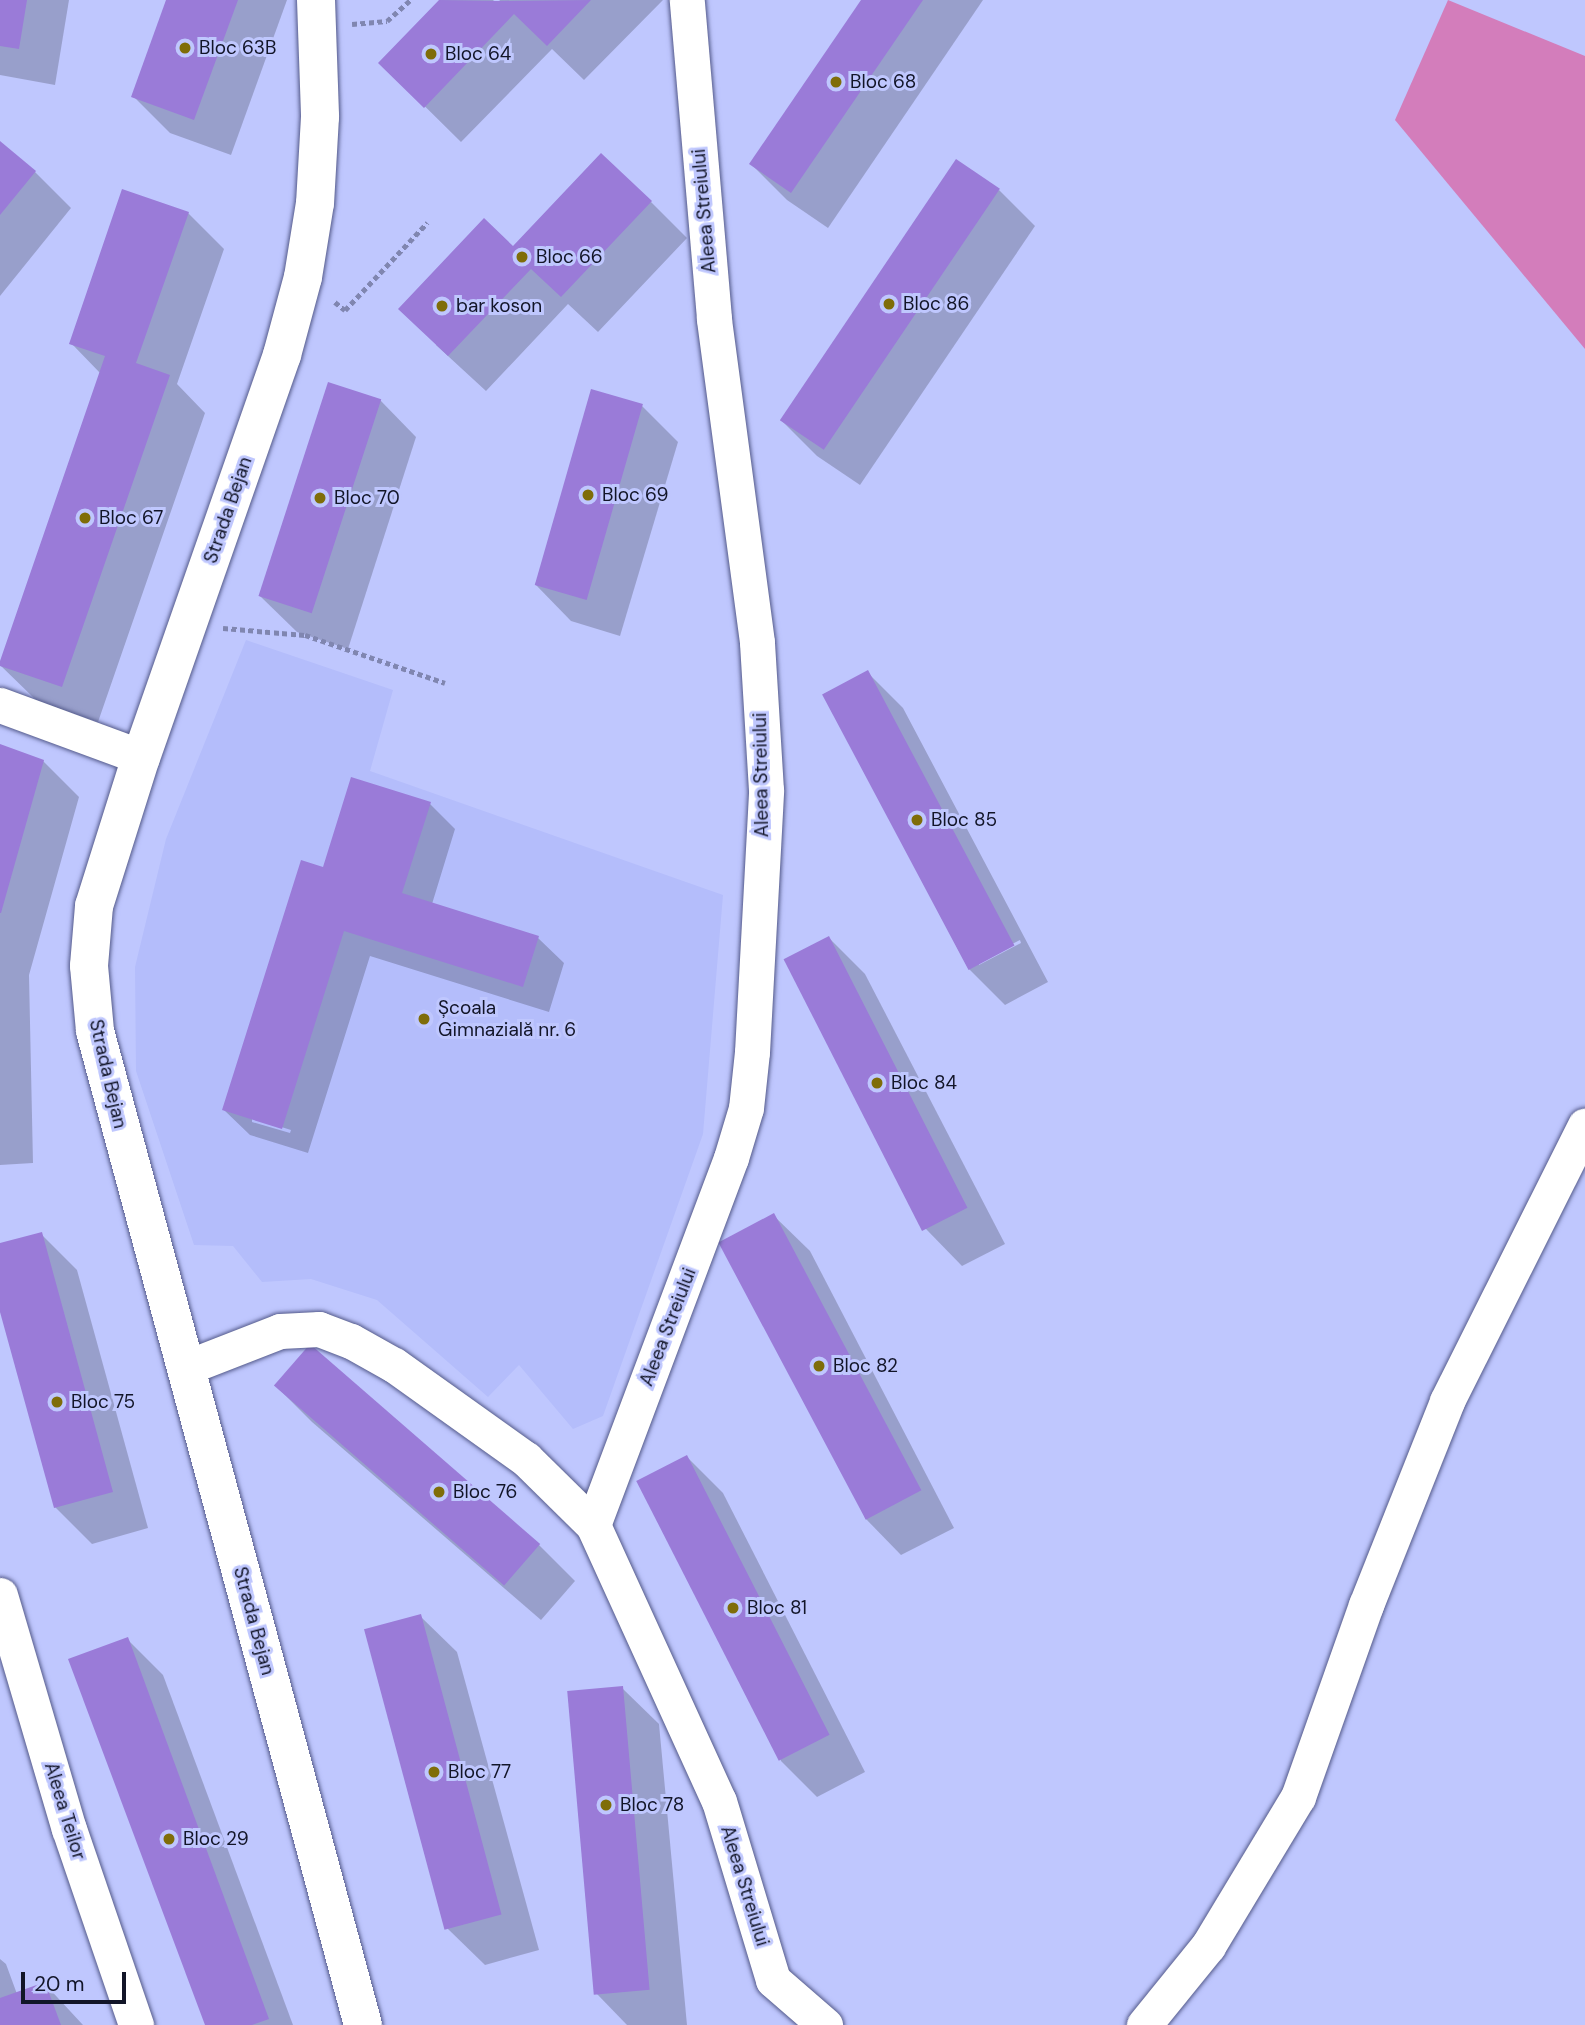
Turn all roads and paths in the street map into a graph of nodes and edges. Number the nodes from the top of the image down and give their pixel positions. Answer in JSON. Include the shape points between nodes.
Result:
{"nodes":[{"id":1,"x":410,"y":0,"type":"edge"},
{"id":2,"x":687,"y":0,"type":"edge"},
{"id":3,"x":316,"y":14,"type":"edge"},
{"id":4,"x":427,"y":223,"type":"dead end"},
{"id":5,"x":303,"y":277,"type":"junction"},
{"id":6,"x":188,"y":625,"type":"junction"},
{"id":7,"x":445,"y":683,"type":"dead end"},
{"id":8,"x":0,"y":705,"type":"edge"},
{"id":9,"x":141,"y":757,"type":"junction"},
{"id":10,"x":1585,"y":1126,"type":"edge"},
{"id":11,"x":185,"y":1368,"type":"junction"},
{"id":12,"x":593,"y":1525,"type":"junction"},
{"id":13,"x":0,"y":1595,"type":"edge"},
{"id":14,"x":135,"y":2025,"type":"edge"},
{"id":15,"x":363,"y":2025,"type":"edge"},
{"id":16,"x":825,"y":2025,"type":"edge"},
{"id":17,"x":1144,"y":2025,"type":"edge"}],
"edges":[{"from":1,"to":3,"type":"path","via":[[387,21]]},
{"from":2,"to":12,"type":"street","name":"Aleea Streiului","via":[[714,318],[757,642],[766,790],[752,1052],[746,1108],[731,1158]]},
{"from":3,"to":5,"type":"street","name":"Strada Bejan","via":[[320,117],[315,203]]},
{"from":4,"to":5,"type":"path","via":[[345,310]]},
{"from":5,"to":6,"type":"street","name":"Strada Bejan","via":[[282,355]]},
{"from":6,"to":7,"type":"path","via":[[305,635]]},
{"from":6,"to":9,"type":"street","name":"Strada Bejan"},
{"from":8,"to":9,"type":"street"},
{"from":9,"to":11,"type":"street","name":"Strada Bejan","via":[[94,906],[89,965],[95,1031]]},
{"from":10,"to":17,"type":"street","via":[[1447,1401],[1297,1797],[1208,1945]]},
{"from":11,"to":12,"type":"street","name":"Aleea Streiului","via":[[280,1331],[319,1329],[340,1337],[394,1365],[526,1459]]},
{"from":11,"to":15,"type":"street","name":"Strada Bejan"},
{"from":12,"to":16,"type":"street","name":"Aleea Streiului","via":[[719,1801],[773,1980]]},
{"from":13,"to":14,"type":"street","name":"Aleea Teilor","via":[[69,1829]]}]}
